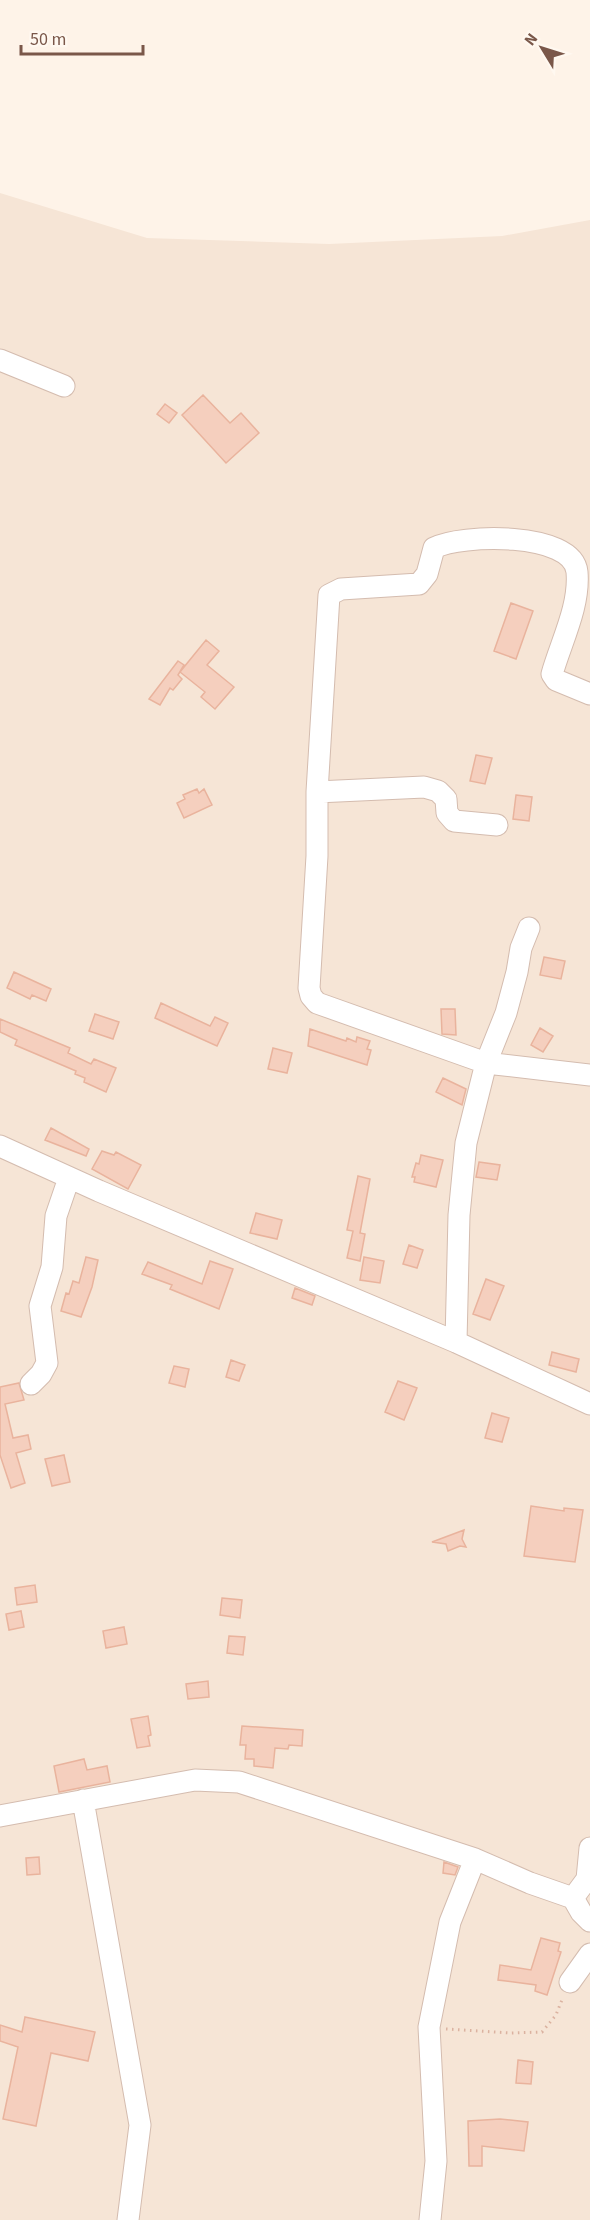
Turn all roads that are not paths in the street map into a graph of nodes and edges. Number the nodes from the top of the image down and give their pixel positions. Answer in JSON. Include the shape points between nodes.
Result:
{"nodes":[{"id":1,"x":0,"y":360,"type":"edge"},
{"id":2,"x":64,"y":386,"type":"dead end"},
{"id":3,"x":590,"y":694,"type":"edge"},
{"id":4,"x":317,"y":792,"type":"junction"},
{"id":5,"x":497,"y":825,"type":"dead end"},
{"id":6,"x":529,"y":928,"type":"dead end"},
{"id":7,"x":486,"y":1063,"type":"junction"},
{"id":8,"x":590,"y":1075,"type":"edge"},
{"id":9,"x":0,"y":1146,"type":"edge"},
{"id":10,"x":69,"y":1178,"type":"junction"},
{"id":11,"x":456,"y":1342,"type":"junction"},
{"id":12,"x":31,"y":1384,"type":"dead end"},
{"id":13,"x":590,"y":1404,"type":"edge"},
{"id":14,"x":84,"y":1800,"type":"junction"},
{"id":15,"x":0,"y":1816,"type":"edge"},
{"id":16,"x":590,"y":1848,"type":"edge"},
{"id":17,"x":475,"y":1859,"type":"junction"},
{"id":18,"x":573,"y":1898,"type":"junction"},
{"id":19,"x":590,"y":1922,"type":"edge"},
{"id":20,"x":590,"y":1954,"type":"edge"},
{"id":21,"x":570,"y":1982,"type":"road end"},
{"id":22,"x":128,"y":2220,"type":"edge"},
{"id":23,"x":430,"y":2220,"type":"edge"}],
"edges":[{"from":1,"to":2,"type":"street"},
{"from":3,"to":4,"type":"street","via":[[556,680],[552,674],[576,589],[577,570],[571,560],[556,549],[532,542],[495,538],[445,542],[434,548],[427,574],[419,584],[341,590],[329,595]]},
{"from":4,"to":5,"type":"street","via":[[424,787],[438,791],[446,799],[447,813],[454,821]]},
{"from":4,"to":7,"type":"street","via":[[311,996],[317,1003],[347,1015]]},
{"from":6,"to":7,"type":"street","via":[[506,1012]]},
{"from":7,"to":8,"type":"street"},
{"from":7,"to":11,"type":"street","via":[[466,1143],[459,1215]]},
{"from":9,"to":10,"type":"street"},
{"from":10,"to":11,"type":"street"},
{"from":10,"to":12,"type":"street","via":[[57,1216],[52,1268],[40,1306],[47,1363]]},
{"from":11,"to":13,"type":"street"},
{"from":14,"to":15,"type":"street"},
{"from":14,"to":17,"type":"street","via":[[195,1780],[239,1782]]},
{"from":14,"to":22,"type":"street","via":[[140,2125]]},
{"from":16,"to":18,"type":"street","via":[[587,1879]]},
{"from":17,"to":18,"type":"street"},
{"from":17,"to":23,"type":"street","via":[[450,1922],[429,2027],[436,2161]]},
{"from":18,"to":19,"type":"street"},
{"from":20,"to":21,"type":"street"}]}
